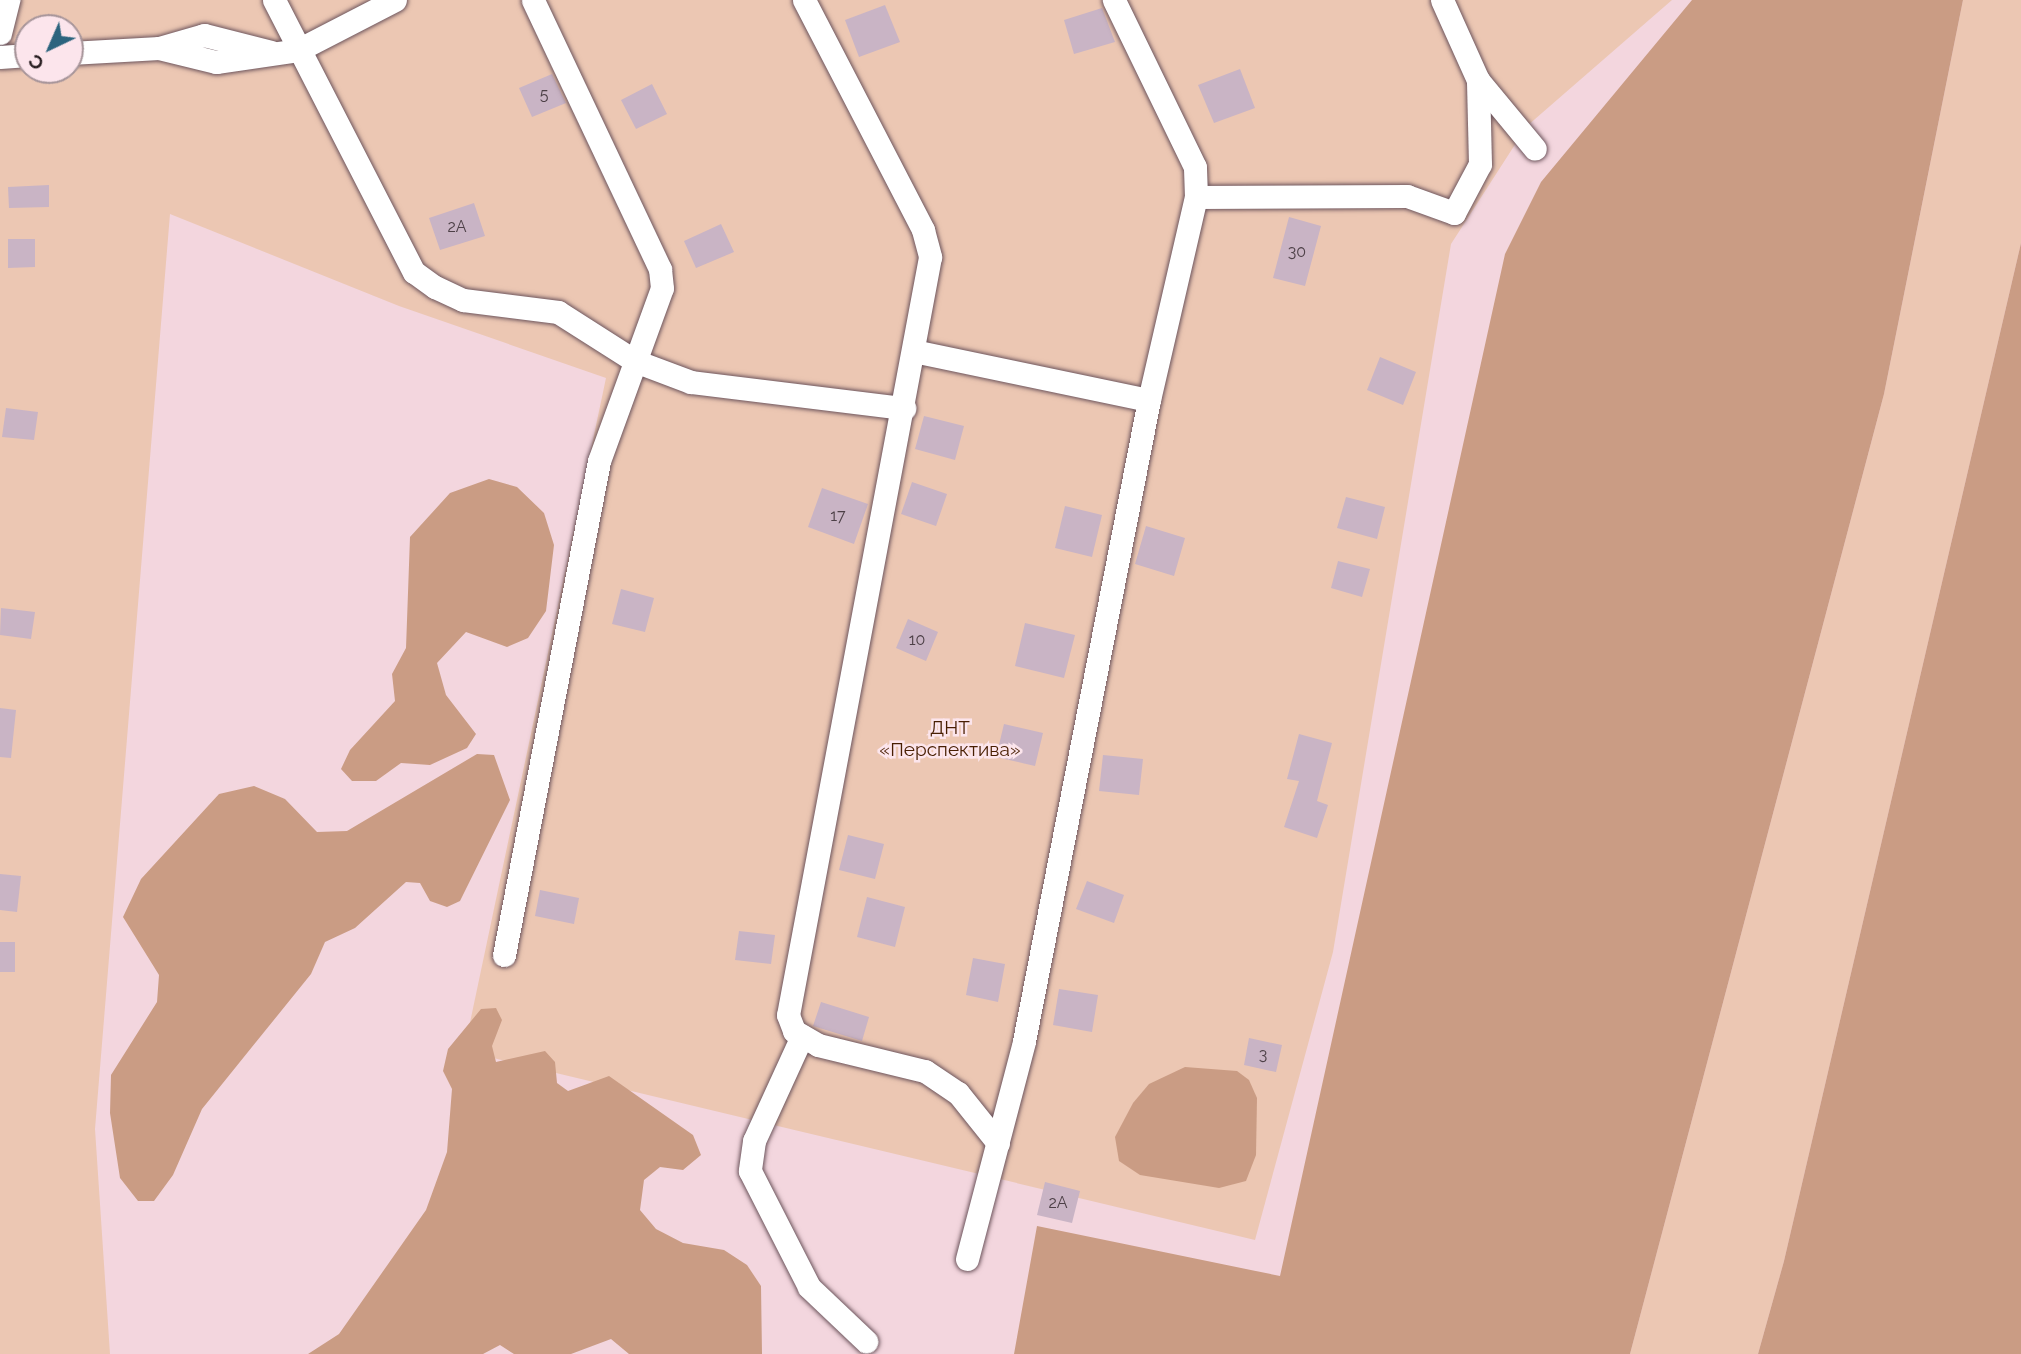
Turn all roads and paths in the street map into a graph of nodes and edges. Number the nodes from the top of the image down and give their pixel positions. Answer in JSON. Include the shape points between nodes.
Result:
{"nodes":[{"id":1,"x":8,"y":0,"type":"edge"},
{"id":2,"x":274,"y":0,"type":"edge"},
{"id":3,"x":396,"y":0,"type":"edge"},
{"id":4,"x":533,"y":0,"type":"edge"},
{"id":5,"x":804,"y":0,"type":"edge"},
{"id":6,"x":1114,"y":0,"type":"edge"},
{"id":7,"x":1442,"y":0,"type":"edge"},
{"id":8,"x":0,"y":33,"type":"edge"},
{"id":9,"x":298,"y":50,"type":"junction"},
{"id":10,"x":84,"y":52,"type":"edge"},
{"id":11,"x":1478,"y":80,"type":"junction"},
{"id":12,"x":1535,"y":149,"type":"dead end"},
{"id":13,"x":1196,"y":197,"type":"junction"},
{"id":14,"x":914,"y":351,"type":"junction"},
{"id":15,"x":635,"y":361,"type":"junction"},
{"id":16,"x":1149,"y":400,"type":"junction"},
{"id":17,"x":904,"y":408,"type":"junction"},
{"id":18,"x":504,"y":955,"type":"dead end"},
{"id":19,"x":802,"y":1036,"type":"junction"},
{"id":20,"x":998,"y":1143,"type":"junction"},
{"id":21,"x":967,"y":1259,"type":"dead end"},
{"id":22,"x":866,"y":1341,"type":"dead end"}],
"edges":[{"from":1,"to":8,"type":"street"},
{"from":2,"to":9,"type":"street"},
{"from":3,"to":9,"type":"street"},
{"from":4,"to":15,"type":"street","via":[[660,269],[662,288]]},
{"from":5,"to":14,"type":"street","via":[[923,230],[930,257]]},
{"from":6,"to":13,"type":"street","via":[[1195,167]]},
{"from":7,"to":11,"type":"street"},
{"from":9,"to":10,"type":"street","via":[[216,62],[159,48]]},
{"from":9,"to":15,"type":"street","via":[[414,272],[463,300],[558,312]]},
{"from":11,"to":12,"type":"street"},
{"from":11,"to":13,"type":"street","via":[[1480,164],[1454,213],[1407,196]]},
{"from":13,"to":16,"type":"street"},
{"from":14,"to":16,"type":"street"},
{"from":14,"to":17,"type":"street"},
{"from":15,"to":17,"type":"street","via":[[691,382]]},
{"from":15,"to":18,"type":"street","via":[[599,461]]},
{"from":16,"to":20,"type":"street","via":[[1027,1028]]},
{"from":17,"to":19,"type":"street","via":[[789,1015]]},
{"from":19,"to":20,"type":"street","via":[[925,1071],[958,1093]]},
{"from":19,"to":22,"type":"street","via":[[754,1141],[750,1171],[808,1287]]},
{"from":20,"to":21,"type":"street"}]}
